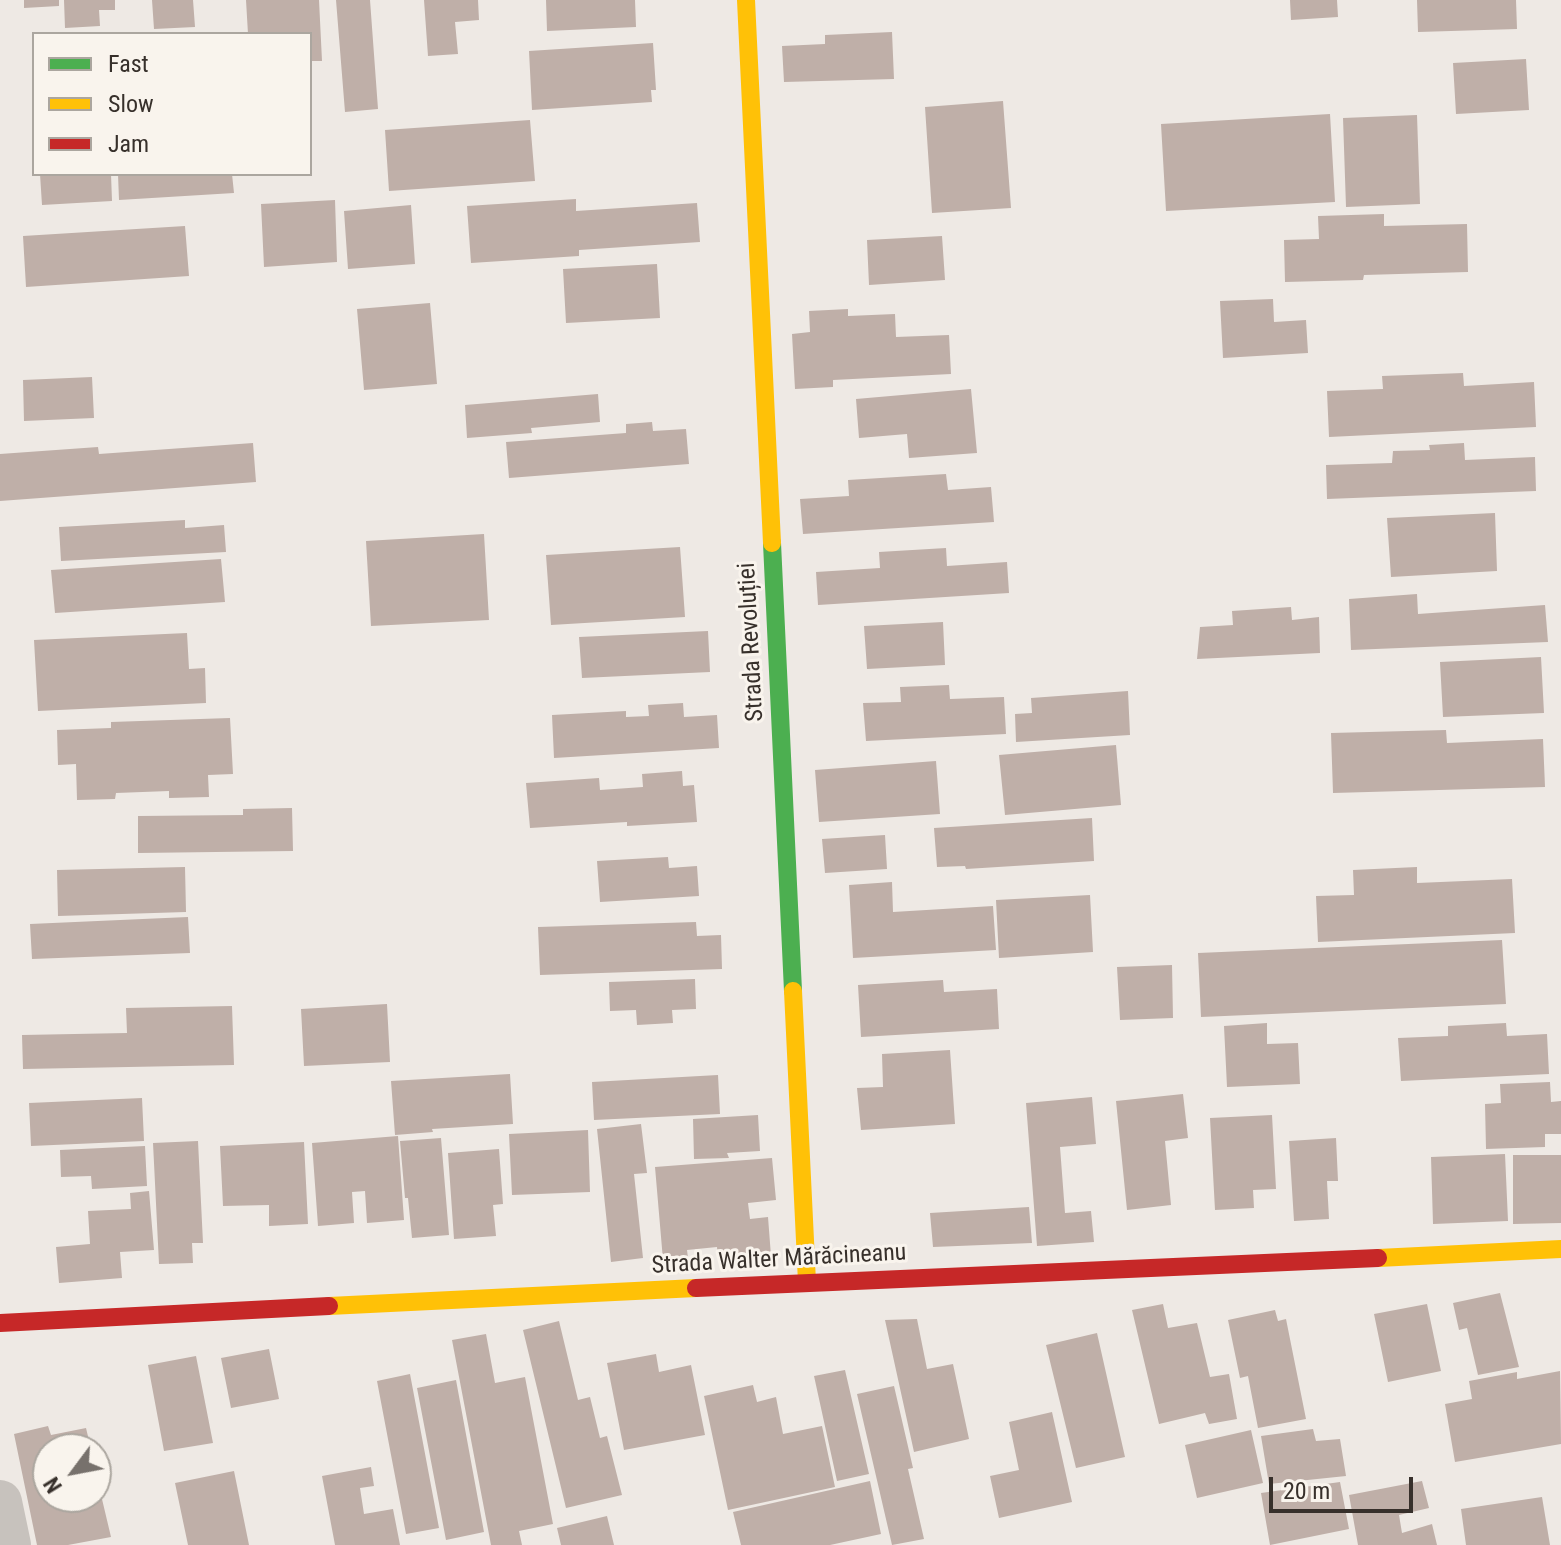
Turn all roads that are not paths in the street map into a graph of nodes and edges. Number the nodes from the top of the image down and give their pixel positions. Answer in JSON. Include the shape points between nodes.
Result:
{"nodes":[{"id":1,"x":746,"y":0,"type":"edge"},
{"id":2,"x":1561,"y":1249,"type":"edge"},
{"id":3,"x":807,"y":1282,"type":"junction"},
{"id":4,"x":0,"y":1323,"type":"edge"},
{"id":5,"x":0,"y":1502,"type":"edge"},
{"id":6,"x":9,"y":1545,"type":"edge"}],
"edges":[{"from":1,"to":3,"type":"street","name":"Strada Revoluției"},
{"from":2,"to":3,"type":"street","name":"Strada Walter Mărăcineanu"},
{"from":3,"to":4,"type":"street","name":"Strada Walter Mărăcineanu"},
{"from":5,"to":6,"type":"street"}]}
